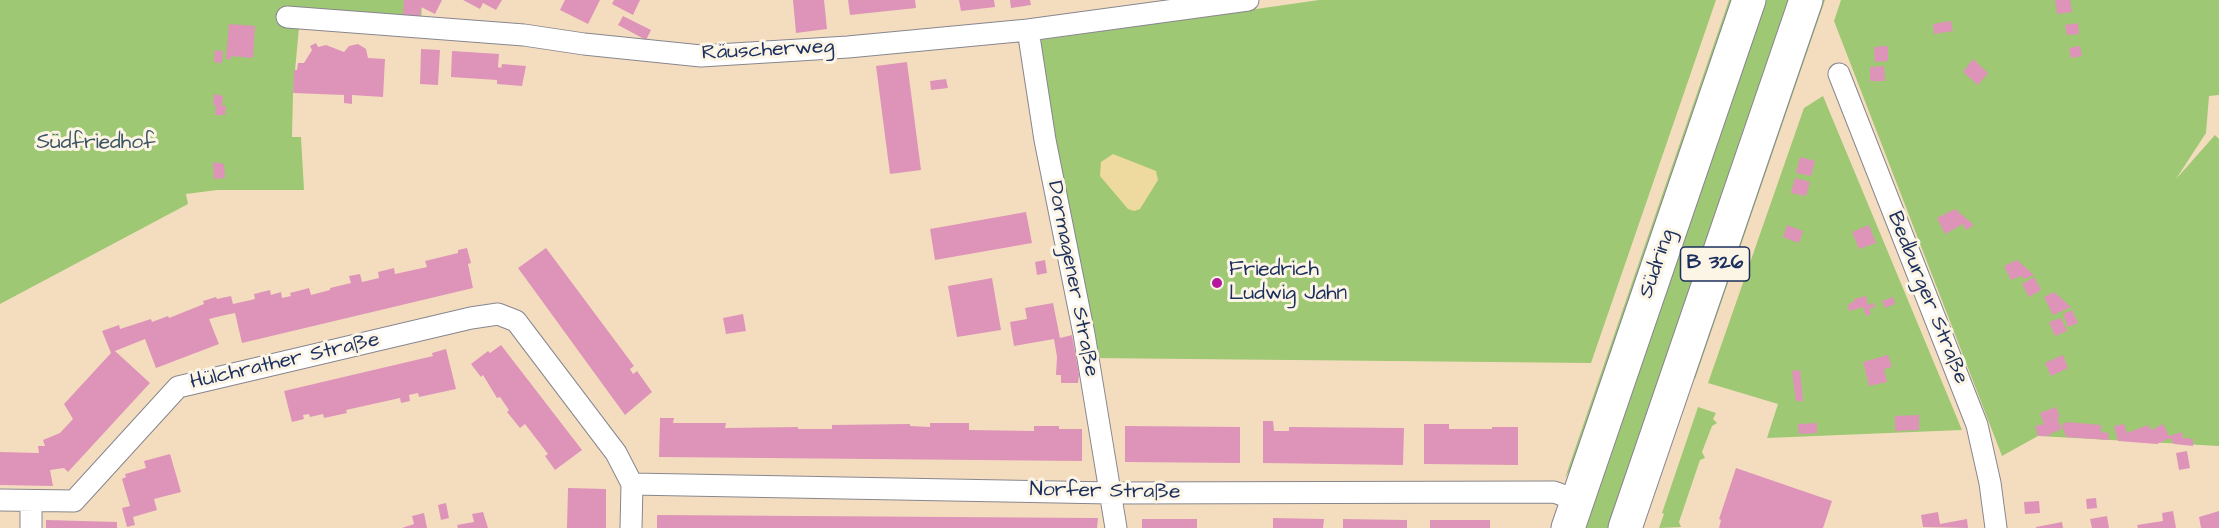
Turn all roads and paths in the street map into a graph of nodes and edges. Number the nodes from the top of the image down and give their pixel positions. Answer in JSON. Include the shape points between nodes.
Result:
{"nodes":[{"id":1,"x":1248,"y":0,"type":"edge"},
{"id":2,"x":1749,"y":0,"type":"edge"},
{"id":3,"x":1806,"y":0,"type":"edge"},
{"id":4,"x":287,"y":17,"type":"dead end"},
{"id":5,"x":1028,"y":30,"type":"junction"},
{"id":6,"x":1839,"y":74,"type":"dead end"},
{"id":7,"x":632,"y":484,"type":"junction"},
{"id":8,"x":1110,"y":493,"type":"junction"},
{"id":9,"x":0,"y":500,"type":"edge"},
{"id":10,"x":31,"y":501,"type":"junction"},
{"id":11,"x":1572,"y":514,"type":"edge"},
{"id":12,"x":31,"y":528,"type":"edge"},
{"id":13,"x":631,"y":528,"type":"edge"},
{"id":14,"x":1116,"y":528,"type":"edge"},
{"id":15,"x":1625,"y":528,"type":"edge"},
{"id":16,"x":1996,"y":528,"type":"edge"}],
"edges":[{"from":1,"to":5,"type":"street","name":"Räuscherweg"},
{"from":2,"to":11,"type":"main road","name":"Südring","number":"B 326"},
{"from":3,"to":15,"type":"main road","number":"B 326"},
{"from":4,"to":5,"type":"street","name":"Räuscherweg","via":[[524,35],[701,56]]},
{"from":5,"to":8,"type":"street","name":"Dormagener Straße"},
{"from":6,"to":16,"type":"street","name":"Bedburger Straße","via":[[1977,425]]},
{"from":7,"to":8,"type":"street","name":"Norfer Straße"},
{"from":7,"to":10,"type":"street","name":"Hülchrather Straße","via":[[616,453],[516,321],[498,314],[178,387],[74,501]]},
{"from":7,"to":13,"type":"street"},
{"from":8,"to":11,"type":"street","name":"Norfer Straße","via":[[1554,492]]},
{"from":8,"to":14,"type":"street","name":"Dormagener Straße"},
{"from":9,"to":10,"type":"street","name":"Hülchrather Straße"},
{"from":10,"to":12,"type":"street"}]}
